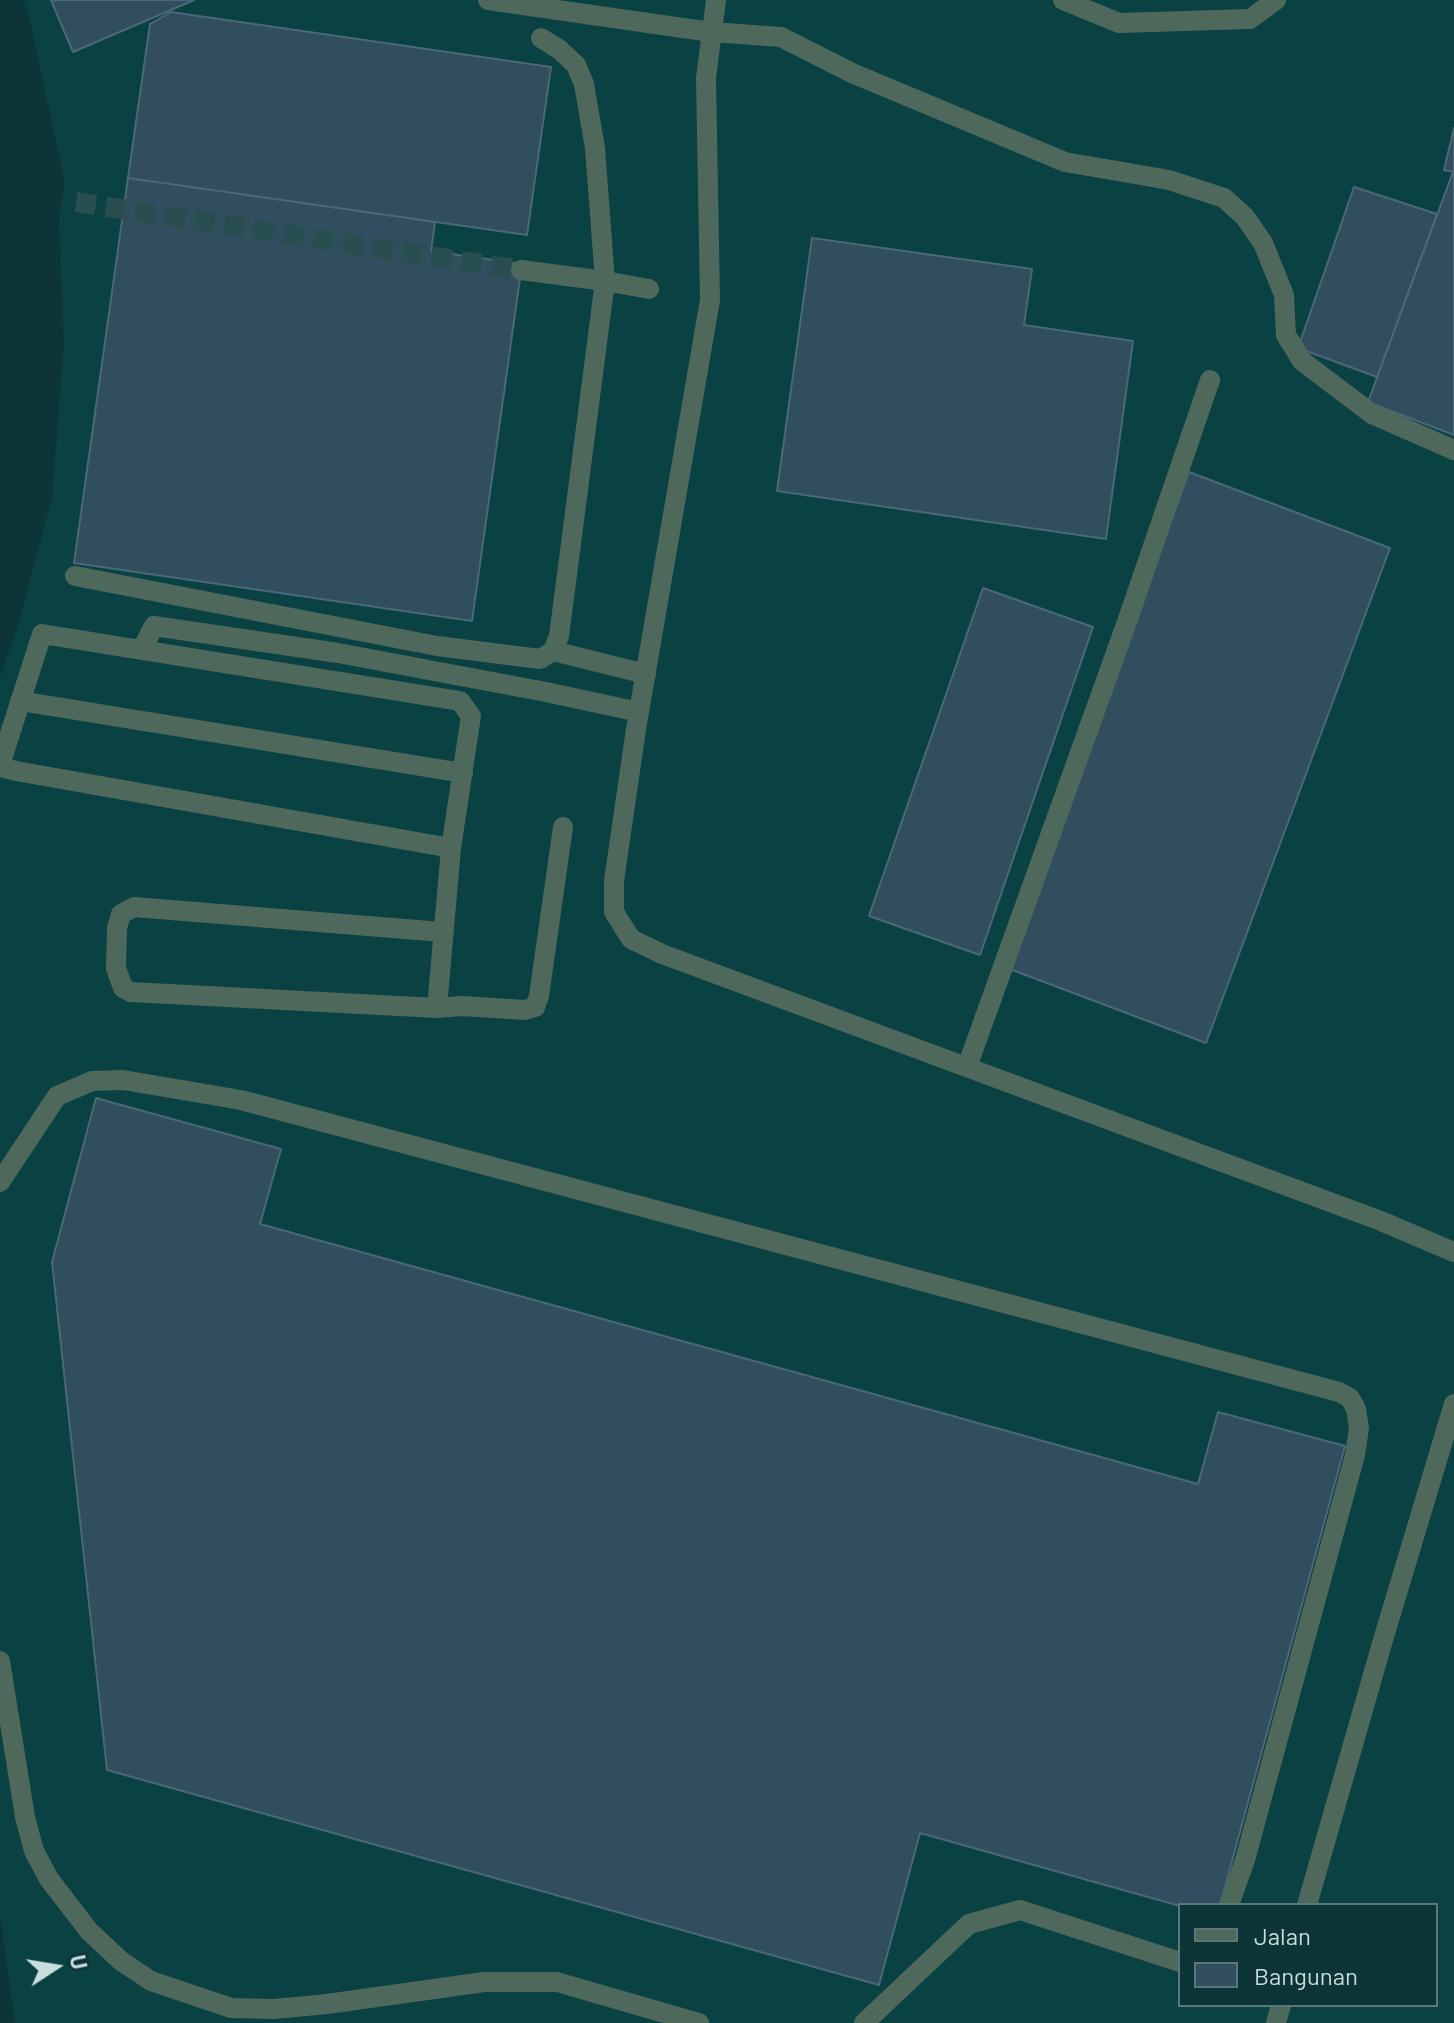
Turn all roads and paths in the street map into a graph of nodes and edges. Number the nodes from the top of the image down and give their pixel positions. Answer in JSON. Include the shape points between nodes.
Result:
{"nodes":[{"id":1,"x":488,"y":0,"type":"edge"},
{"id":2,"x":716,"y":0,"type":"edge"},
{"id":3,"x":1063,"y":0,"type":"edge"},
{"id":4,"x":1276,"y":0,"type":"edge"},
{"id":5,"x":711,"y":32,"type":"junction"},
{"id":6,"x":541,"y":38,"type":"dead end"},
{"id":7,"x":521,"y":270,"type":"tunnel mouth"},
{"id":8,"x":605,"y":281,"type":"junction"},
{"id":9,"x":649,"y":289,"type":"dead end"},
{"id":10,"x":1210,"y":380,"type":"dead end"},
{"id":11,"x":1454,"y":450,"type":"edge"},
{"id":12,"x":75,"y":576,"type":"dead end"},
{"id":13,"x":142,"y":649,"type":"junction"},
{"id":14,"x":553,"y":651,"type":"junction"},
{"id":15,"x":646,"y":674,"type":"junction"},
{"id":16,"x":20,"y":701,"type":"junction"},
{"id":17,"x":639,"y":712,"type":"junction"},
{"id":18,"x":0,"y":766,"type":"edge"},
{"id":19,"x":463,"y":773,"type":"junction"},
{"id":20,"x":563,"y":827,"type":"dead end"},
{"id":21,"x":451,"y":848,"type":"junction"},
{"id":22,"x":442,"y":932,"type":"junction"},
{"id":23,"x":437,"y":1008,"type":"junction"},
{"id":24,"x":967,"y":1067,"type":"junction"},
{"id":25,"x":0,"y":1182,"type":"edge"},
{"id":26,"x":1454,"y":1252,"type":"edge"},
{"id":27,"x":1454,"y":1404,"type":"edge"},
{"id":28,"x":0,"y":1661,"type":"edge"},
{"id":29,"x":1230,"y":1903,"type":"edge"},
{"id":30,"x":1308,"y":1903,"type":"edge"},
{"id":31,"x":1178,"y":1961,"type":"edge"},
{"id":32,"x":699,"y":2023,"type":"edge"},
{"id":33,"x":864,"y":2023,"type":"edge"}],
"edges":[{"from":1,"to":5,"type":"street"},
{"from":2,"to":5,"type":"street"},
{"from":3,"to":4,"type":"street","via":[[1119,23],[1250,19]]},
{"from":5,"to":11,"type":"street","via":[[781,37],[852,73],[1065,162],[1169,180],[1224,198],[1263,243],[1284,295],[1286,335],[1302,361],[1372,414]]},
{"from":5,"to":15,"type":"street","via":[[706,78],[710,300]]},
{"from":6,"to":8,"type":"street","via":[[576,65],[584,84],[595,148]]},
{"from":7,"to":8,"type":"street"},
{"from":8,"to":9,"type":"street"},
{"from":8,"to":14,"type":"street"},
{"from":10,"to":24,"type":"street"},
{"from":12,"to":14,"type":"street","via":[[437,646],[540,659]]},
{"from":13,"to":16,"type":"street","via":[[42,634]]},
{"from":13,"to":17,"type":"street","via":[[154,626],[353,656]]},
{"from":13,"to":19,"type":"street","via":[[460,701],[471,716]]},
{"from":14,"to":15,"type":"street"},
{"from":15,"to":17,"type":"street"},
{"from":16,"to":18,"type":"street"},
{"from":16,"to":19,"type":"street"},
{"from":17,"to":24,"type":"street","via":[[614,881],[614,912],[631,939]]},
{"from":18,"to":21,"type":"street"},
{"from":19,"to":21,"type":"street"},
{"from":20,"to":23,"type":"street","via":[[535,1007]]},
{"from":21,"to":22,"type":"street"},
{"from":22,"to":23,"type":"street"},
{"from":22,"to":23,"type":"street","via":[[134,907],[121,914],[117,928],[118,978],[131,992]]},
{"from":24,"to":26,"type":"street"},
{"from":25,"to":29,"type":"street","via":[[57,1096],[92,1081],[123,1080],[241,1100],[1350,1398],[1359,1428],[1355,1455]]},
{"from":27,"to":30,"type":"street"},
{"from":28,"to":32,"type":"street","via":[[34,1851],[89,1931],[151,1981],[231,2008],[274,2009],[484,1982],[557,1982]]},
{"from":31,"to":33,"type":"street","via":[[1020,1910],[969,1924]]}]}
